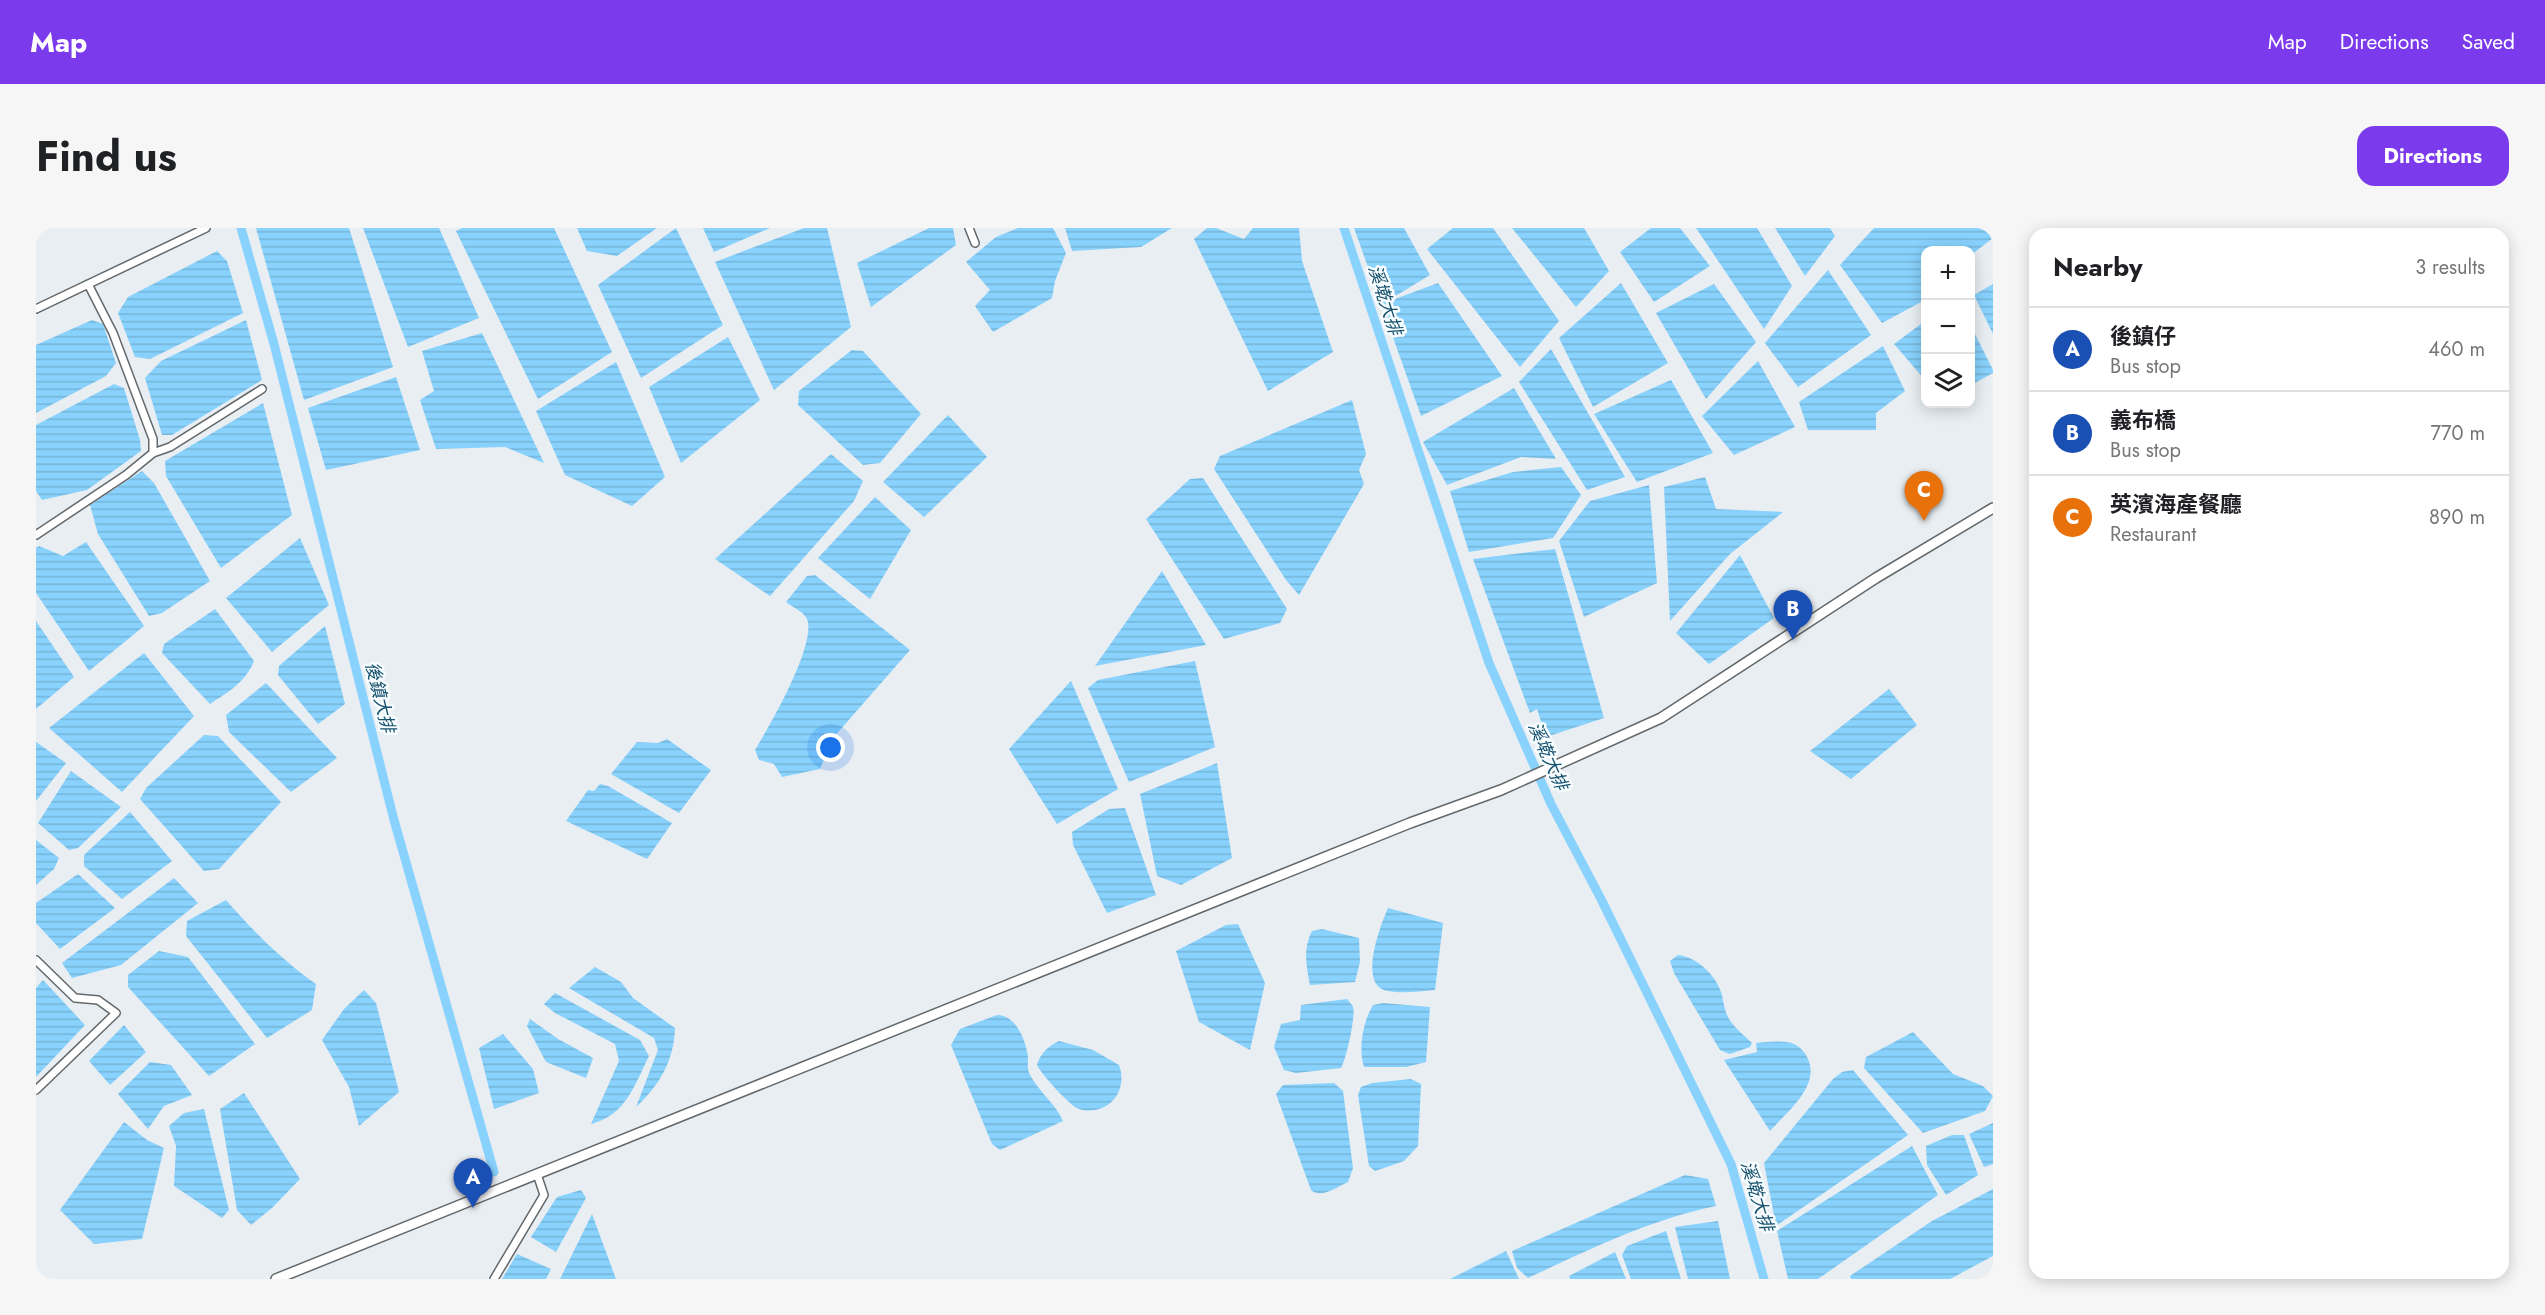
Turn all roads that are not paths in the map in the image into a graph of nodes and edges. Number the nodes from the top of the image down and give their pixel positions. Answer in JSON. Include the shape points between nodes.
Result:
{"nodes":[{"id":1,"x":206,"y":228,"type":"edge"},
{"id":2,"x":969,"y":228,"type":"edge"},
{"id":3,"x":975,"y":243,"type":"dead end"},
{"id":4,"x":88,"y":284,"type":"junction"},
{"id":5,"x":36,"y":309,"type":"edge"},
{"id":6,"x":262,"y":389,"type":"dead end"},
{"id":7,"x":153,"y":453,"type":"junction"},
{"id":8,"x":1993,"y":508,"type":"edge"},
{"id":9,"x":36,"y":535,"type":"edge"},
{"id":10,"x":36,"y":960,"type":"edge"},
{"id":11,"x":36,"y":1090,"type":"edge"},
{"id":12,"x":537,"y":1174,"type":"junction"},
{"id":13,"x":276,"y":1279,"type":"edge"},
{"id":14,"x":494,"y":1279,"type":"edge"}],
"edges":[{"from":1,"to":4,"type":"street"},
{"from":2,"to":3,"type":"street"},
{"from":4,"to":5,"type":"street"},
{"from":4,"to":7,"type":"street","via":[[124,360],[153,439]]},
{"from":6,"to":7,"type":"street","via":[[170,447]]},
{"from":7,"to":9,"type":"street"},
{"from":8,"to":12,"type":"main road","via":[[1875,578],[1661,718],[1539,774]]},
{"from":10,"to":11,"type":"street","via":[[75,998],[98,1000],[116,1013]]},
{"from":12,"to":13,"type":"main road"},
{"from":12,"to":14,"type":"street","via":[[544,1195]]}]}
